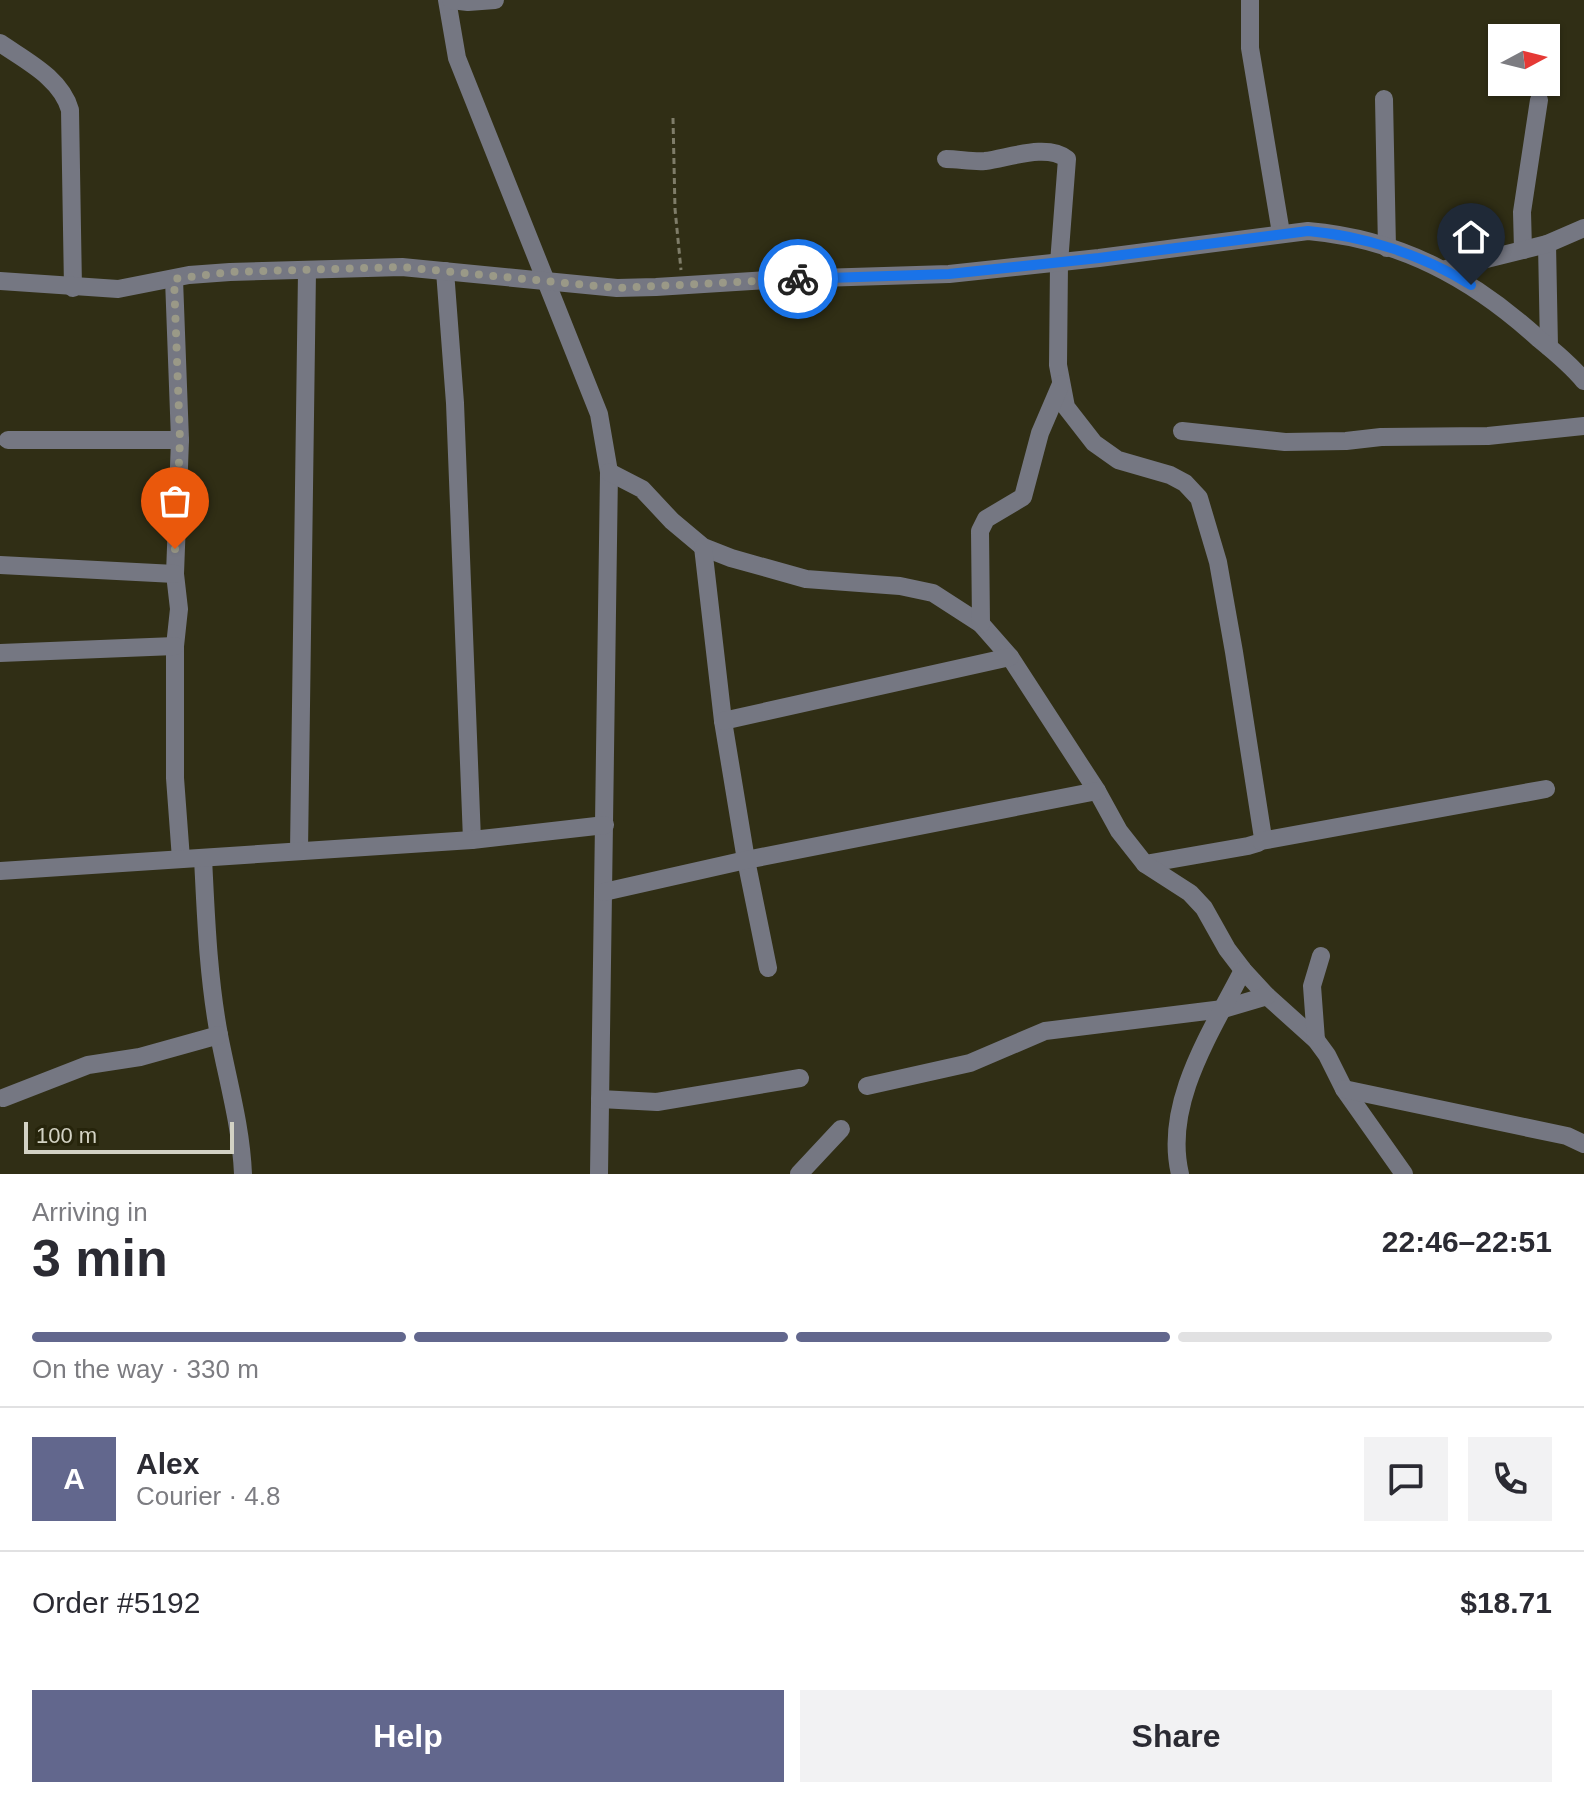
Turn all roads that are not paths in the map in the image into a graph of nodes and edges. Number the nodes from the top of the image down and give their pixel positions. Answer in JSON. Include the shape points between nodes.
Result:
{"nodes":[{"id":1,"x":449,"y":0,"type":"edge"},
{"id":2,"x":495,"y":0,"type":"edge"},
{"id":3,"x":1250,"y":0,"type":"edge"},
{"id":4,"x":0,"y":43,"type":"edge"},
{"id":5,"x":1384,"y":99,"type":"dead end"},
{"id":6,"x":1539,"y":100,"type":"dead end"},
{"id":7,"x":946,"y":159,"type":"dead end"},
{"id":8,"x":1584,"y":228,"type":"edge"},
{"id":9,"x":1281,"y":233,"type":"junction"},
{"id":10,"x":1547,"y":244,"type":"junction"},
{"id":11,"x":1387,"y":248,"type":"junction"},
{"id":12,"x":1523,"y":250,"type":"junction"},
{"id":13,"x":1059,"y":263,"type":"junction"},
{"id":14,"x":1446,"y":269,"type":"junction"},
{"id":15,"x":307,"y":271,"type":"junction"},
{"id":16,"x":445,"y":271,"type":"junction"},
{"id":17,"x":174,"y":279,"type":"junction"},
{"id":18,"x":0,"y":281,"type":"edge"},
{"id":19,"x":544,"y":281,"type":"junction"},
{"id":20,"x":73,"y":288,"type":"junction"},
{"id":21,"x":1549,"y":347,"type":"junction"},
{"id":22,"x":1584,"y":381,"type":"edge"},
{"id":23,"x":1061,"y":384,"type":"junction"},
{"id":24,"x":1584,"y":426,"type":"edge"},
{"id":25,"x":1182,"y":431,"type":"dead end"},
{"id":26,"x":8,"y":440,"type":"dead end"},
{"id":27,"x":180,"y":440,"type":"junction"},
{"id":28,"x":609,"y":472,"type":"junction"},
{"id":29,"x":703,"y":547,"type":"junction"},
{"id":30,"x":0,"y":565,"type":"edge"},
{"id":31,"x":175,"y":574,"type":"junction"},
{"id":32,"x":981,"y":624,"type":"junction"},
{"id":33,"x":175,"y":646,"type":"junction"},
{"id":34,"x":0,"y":653,"type":"edge"},
{"id":35,"x":1010,"y":657,"type":"junction"},
{"id":36,"x":723,"y":721,"type":"junction"},
{"id":37,"x":1546,"y":789,"type":"dead end"},
{"id":38,"x":1097,"y":791,"type":"junction"},
{"id":39,"x":605,"y":825,"type":"junction"},
{"id":40,"x":472,"y":840,"type":"junction"},
{"id":41,"x":1261,"y":841,"type":"junction"},
{"id":42,"x":299,"y":851,"type":"junction"},
{"id":43,"x":203,"y":858,"type":"junction"},
{"id":44,"x":181,"y":859,"type":"junction"},
{"id":45,"x":746,"y":860,"type":"junction"},
{"id":46,"x":1145,"y":864,"type":"junction"},
{"id":47,"x":0,"y":871,"type":"edge"},
{"id":48,"x":604,"y":892,"type":"junction"},
{"id":49,"x":1321,"y":956,"type":"dead end"},
{"id":50,"x":768,"y":968,"type":"dead end"},
{"id":51,"x":1243,"y":970,"type":"junction"},
{"id":52,"x":1267,"y":996,"type":"junction"},
{"id":53,"x":1223,"y":1009,"type":"junction"},
{"id":54,"x":219,"y":1035,"type":"junction"},
{"id":55,"x":1316,"y":1040,"type":"junction"},
{"id":56,"x":800,"y":1078,"type":"dead end"},
{"id":57,"x":867,"y":1086,"type":"dead end"},
{"id":58,"x":1344,"y":1089,"type":"junction"},
{"id":59,"x":3,"y":1098,"type":"dead end"},
{"id":60,"x":600,"y":1099,"type":"junction"},
{"id":61,"x":841,"y":1129,"type":"dead end"},
{"id":62,"x":1584,"y":1144,"type":"edge"},
{"id":63,"x":243,"y":1174,"type":"edge"},
{"id":64,"x":599,"y":1174,"type":"edge"},
{"id":65,"x":799,"y":1174,"type":"edge"},
{"id":66,"x":1180,"y":1174,"type":"edge"},
{"id":67,"x":1404,"y":1174,"type":"edge"}],
"edges":[{"from":1,"to":2,"type":"street"},
{"from":1,"to":19,"type":"street","via":[[457,58]]},
{"from":3,"to":9,"type":"street","via":[[1250,48]]},
{"from":4,"to":20,"type":"street","via":[[59,85],[67,99]]},
{"from":5,"to":11,"type":"street"},
{"from":6,"to":12,"type":"street","via":[[1522,212]]},
{"from":7,"to":13,"type":"street","via":[[982,161],[1045,152],[1067,159]]},
{"from":8,"to":10,"type":"street"},
{"from":9,"to":11,"type":"street","via":[[1332,233]]},
{"from":9,"to":13,"type":"street"},
{"from":10,"to":12,"type":"street"},
{"from":10,"to":21,"type":"street"},
{"from":11,"to":14,"type":"street"},
{"from":12,"to":14,"type":"street"},
{"from":13,"to":19,"type":"street","via":[[949,274],[617,288]]},
{"from":13,"to":23,"type":"street"},
{"from":14,"to":21,"type":"street","via":[[1508,310]]},
{"from":15,"to":16,"type":"street"},
{"from":15,"to":17,"type":"street"},
{"from":15,"to":42,"type":"street"},
{"from":16,"to":19,"type":"street"},
{"from":16,"to":40,"type":"street"},
{"from":17,"to":20,"type":"street","via":[[118,289]]},
{"from":17,"to":27,"type":"street"},
{"from":18,"to":20,"type":"street"},
{"from":19,"to":28,"type":"street","via":[[599,414]]},
{"from":21,"to":22,"type":"street"},
{"from":23,"to":32,"type":"street","via":[[1040,433],[1023,497],[986,519],[980,531]]},
{"from":23,"to":41,"type":"street","via":[[1066,407],[1094,443],[1118,460],[1170,475],[1199,498],[1218,562]]},
{"from":24,"to":25,"type":"street","via":[[1488,436],[1285,442]]},
{"from":26,"to":27,"type":"street"},
{"from":27,"to":31,"type":"street"},
{"from":28,"to":29,"type":"street","via":[[642,489]]},
{"from":28,"to":39,"type":"street"},
{"from":29,"to":32,"type":"street","via":[[806,579],[933,593]]},
{"from":29,"to":36,"type":"street"},
{"from":30,"to":31,"type":"street"},
{"from":31,"to":33,"type":"street"},
{"from":32,"to":35,"type":"street"},
{"from":33,"to":34,"type":"street"},
{"from":33,"to":44,"type":"street"},
{"from":35,"to":36,"type":"street"},
{"from":35,"to":38,"type":"street"},
{"from":36,"to":45,"type":"street"},
{"from":37,"to":41,"type":"street"},
{"from":38,"to":45,"type":"street"},
{"from":38,"to":46,"type":"street"},
{"from":39,"to":40,"type":"street"},
{"from":39,"to":48,"type":"street"},
{"from":40,"to":42,"type":"street"},
{"from":41,"to":46,"type":"street"},
{"from":42,"to":43,"type":"street"},
{"from":43,"to":44,"type":"street"},
{"from":43,"to":54,"type":"street","via":[[208,963]]},
{"from":44,"to":47,"type":"street"},
{"from":45,"to":48,"type":"street"},
{"from":45,"to":50,"type":"street"},
{"from":46,"to":51,"type":"street","via":[[1204,908]]},
{"from":48,"to":60,"type":"street"},
{"from":49,"to":55,"type":"street","via":[[1312,986]]},
{"from":51,"to":52,"type":"street"},
{"from":51,"to":53,"type":"street"},
{"from":52,"to":53,"type":"street"},
{"from":52,"to":55,"type":"street"},
{"from":53,"to":57,"type":"street","via":[[1045,1031],[970,1063]]},
{"from":53,"to":66,"type":"street","via":[[1187,1080],[1175,1153]]},
{"from":54,"to":59,"type":"street","via":[[88,1065]]},
{"from":54,"to":63,"type":"street","via":[[241,1137]]},
{"from":55,"to":58,"type":"street"},
{"from":56,"to":60,"type":"street","via":[[657,1102]]},
{"from":58,"to":62,"type":"street","via":[[1567,1136]]},
{"from":58,"to":67,"type":"street"},
{"from":60,"to":64,"type":"street"},
{"from":61,"to":65,"type":"street"}]}
